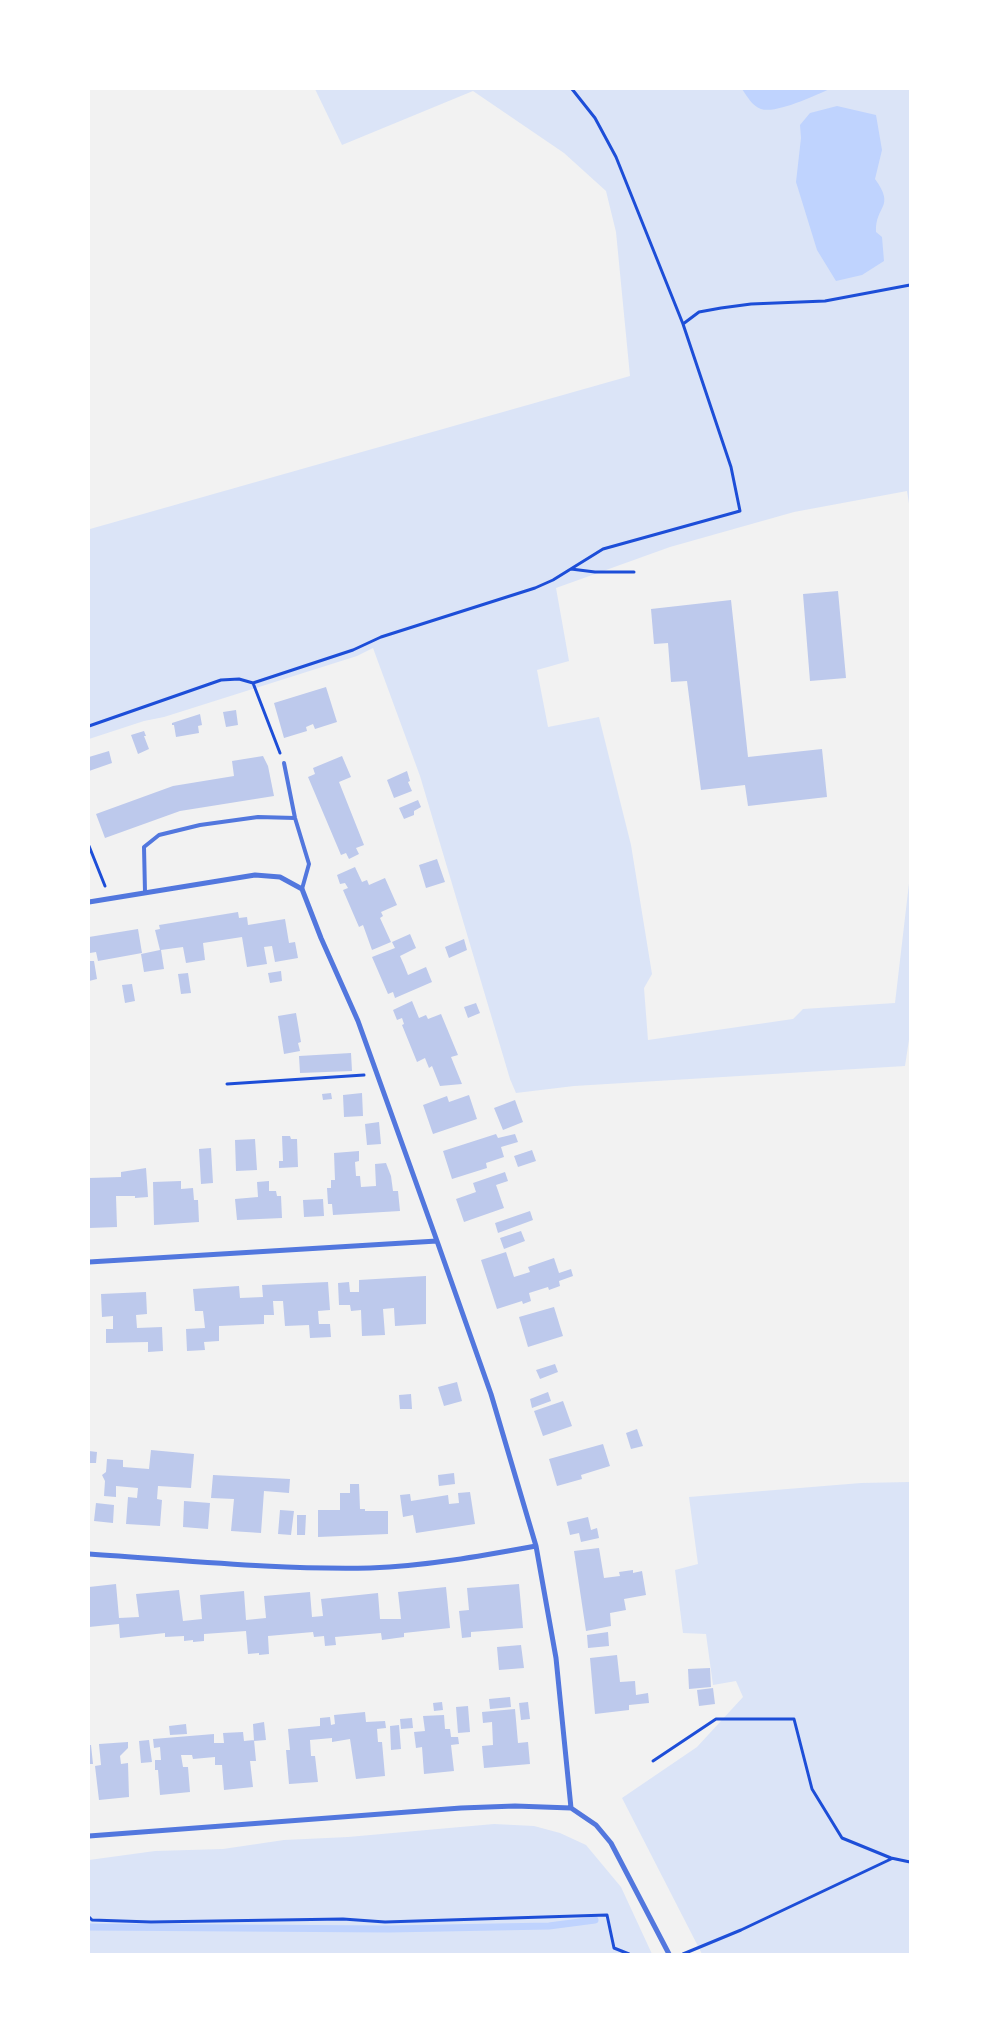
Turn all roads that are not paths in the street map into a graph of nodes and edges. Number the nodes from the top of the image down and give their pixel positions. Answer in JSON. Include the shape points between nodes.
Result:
{"nodes":[{"id":1,"x":284,"y":763,"type":"road end"},
{"id":2,"x":295,"y":818,"type":"junction"},
{"id":3,"x":302,"y":889,"type":"junction"},
{"id":4,"x":145,"y":892,"type":"junction"},
{"id":5,"x":89,"y":902,"type":"edge"},
{"id":6,"x":437,"y":1241,"type":"junction"},
{"id":7,"x":89,"y":1262,"type":"edge"},
{"id":8,"x":536,"y":1546,"type":"junction"},
{"id":9,"x":89,"y":1554,"type":"edge"},
{"id":10,"x":571,"y":1808,"type":"junction"},
{"id":11,"x":89,"y":1836,"type":"edge"},
{"id":12,"x":670,"y":1954,"type":"edge"}],
"edges":[{"from":1,"to":2,"type":"lane"},
{"from":2,"to":3,"type":"lane","via":[[309,864]]},
{"from":2,"to":4,"type":"lane","via":[[258,816],[159,835],[144,847]]},
{"from":3,"to":4,"type":"street","via":[[280,877],[255,875]]},
{"from":3,"to":6,"type":"street","via":[[358,1021]]},
{"from":4,"to":5,"type":"street"},
{"from":6,"to":7,"type":"street"},
{"from":6,"to":8,"type":"street","via":[[491,1394]]},
{"from":8,"to":9,"type":"street","via":[[458,1560],[372,1568],[288,1568]]},
{"from":8,"to":10,"type":"street","via":[[556,1658]]},
{"from":10,"to":11,"type":"street","via":[[461,1808]]},
{"from":10,"to":12,"type":"street","via":[[596,1825],[611,1843]]}]}
